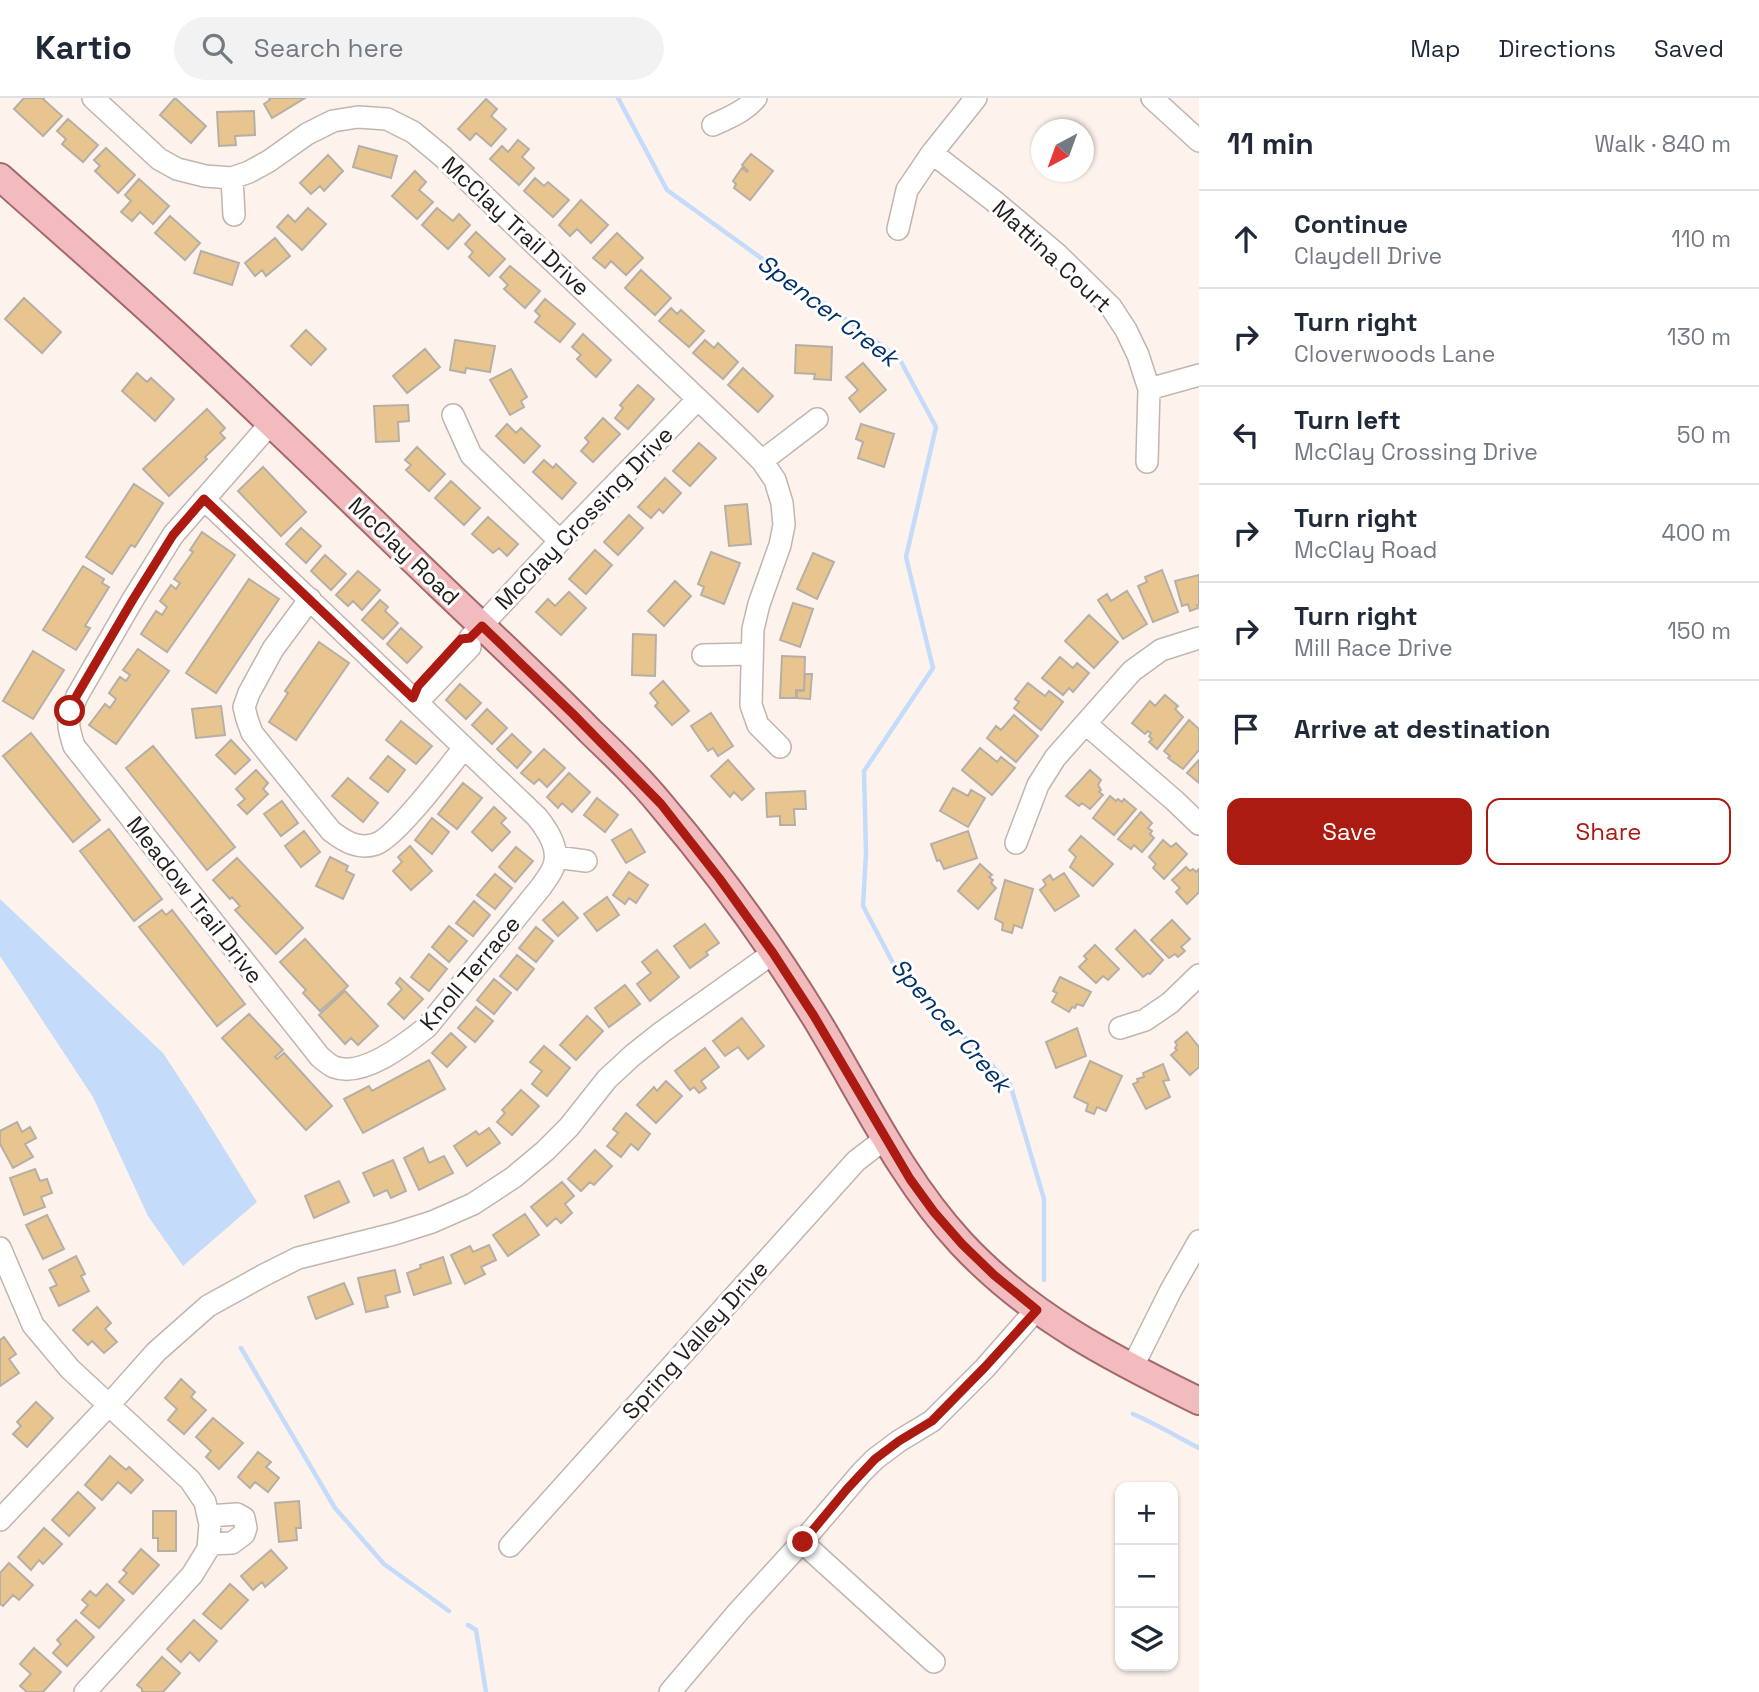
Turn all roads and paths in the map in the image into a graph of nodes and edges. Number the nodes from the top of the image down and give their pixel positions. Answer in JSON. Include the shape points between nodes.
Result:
{"nodes":[{"id":1,"x":93,"y":98,"type":"edge"},
{"id":2,"x":756,"y":98,"type":"edge"},
{"id":3,"x":976,"y":98,"type":"edge"},
{"id":4,"x":1152,"y":98,"type":"edge"},
{"id":5,"x":713,"y":125,"type":"dead end"},
{"id":6,"x":1199,"y":141,"type":"edge"},
{"id":7,"x":932,"y":153,"type":"junction"},
{"id":8,"x":0,"y":177,"type":"edge"},
{"id":9,"x":232,"y":178,"type":"junction"},
{"id":10,"x":234,"y":215,"type":"dead end"},
{"id":11,"x":898,"y":229,"type":"dead end"},
{"id":12,"x":1199,"y":375,"type":"edge"},
{"id":13,"x":1149,"y":389,"type":"junction"},
{"id":14,"x":698,"y":399,"type":"junction"},
{"id":15,"x":453,"y":415,"type":"dead end"},
{"id":16,"x":817,"y":419,"type":"dead end"},
{"id":17,"x":271,"y":424,"type":"junction"},
{"id":18,"x":762,"y":461,"type":"junction"},
{"id":19,"x":1147,"y":462,"type":"dead end"},
{"id":20,"x":204,"y":499,"type":"junction"},
{"id":21,"x":560,"y":541,"type":"junction"},
{"id":22,"x":310,"y":599,"type":"junction"},
{"id":23,"x":476,"y":632,"type":"junction"},
{"id":24,"x":1199,"y":638,"type":"edge"},
{"id":25,"x":752,"y":654,"type":"junction"},
{"id":26,"x":703,"y":655,"type":"dead end"},
{"id":27,"x":413,"y":698,"type":"junction"},
{"id":28,"x":1086,"y":724,"type":"junction"},
{"id":29,"x":780,"y":747,"type":"dead end"},
{"id":30,"x":464,"y":748,"type":"junction"},
{"id":31,"x":1199,"y":824,"type":"edge"},
{"id":32,"x":1016,"y":843,"type":"dead end"},
{"id":33,"x":586,"y":861,"type":"dead end"},
{"id":34,"x":554,"y":863,"type":"junction"},
{"id":35,"x":773,"y":953,"type":"junction"},
{"id":36,"x":1199,"y":975,"type":"edge"},
{"id":37,"x":1120,"y":1028,"type":"dead end"},
{"id":38,"x":333,"y":1067,"type":"joint"},
{"id":39,"x":886,"y":1138,"type":"junction"},
{"id":40,"x":1199,"y":1241,"type":"edge"},
{"id":41,"x":0,"y":1248,"type":"edge"},
{"id":42,"x":1037,"y":1310,"type":"junction"},
{"id":43,"x":1132,"y":1368,"type":"junction"},
{"id":44,"x":1199,"y":1401,"type":"edge"},
{"id":45,"x":108,"y":1406,"type":"junction"},
{"id":46,"x":208,"y":1516,"type":"junction"},
{"id":47,"x":0,"y":1520,"type":"edge"},
{"id":48,"x":803,"y":1542,"type":"junction"},
{"id":49,"x":209,"y":1544,"type":"junction"},
{"id":50,"x":510,"y":1546,"type":"dead end"},
{"id":51,"x":934,"y":1662,"type":"dead end"},
{"id":52,"x":677,"y":1690,"type":"edge"},
{"id":53,"x":85,"y":1692,"type":"edge"}],
"edges":[{"from":1,"to":9,"type":"street","via":[[159,159],[177,169]]},
{"from":2,"to":5,"type":"street"},
{"from":3,"to":7,"type":"street"},
{"from":4,"to":6,"type":"street"},
{"from":7,"to":11,"type":"street","via":[[907,190]]},
{"from":7,"to":13,"type":"street","name":"Mattina Court","via":[[1058,255],[1111,307],[1138,355]]},
{"from":8,"to":17,"type":"main road","name":"McClay Road"},
{"from":9,"to":10,"type":"street"},
{"from":9,"to":14,"type":"street","name":"McClay Trail Drive","via":[[333,121],[387,119],[442,156]]},
{"from":12,"to":13,"type":"street"},
{"from":13,"to":19,"type":"street","name":"Mattina Court"},
{"from":14,"to":18,"type":"street","name":"McClay Trail Drive"},
{"from":14,"to":21,"type":"street","name":"McClay Crossing Drive"},
{"from":15,"to":21,"type":"street","via":[[471,455]]},
{"from":16,"to":18,"type":"street"},
{"from":17,"to":20,"type":"street"},
{"from":17,"to":23,"type":"main road","name":"McClay Road"},
{"from":18,"to":25,"type":"street","name":"McClay Trail Drive","via":[[775,480],[784,525],[759,604]]},
{"from":20,"to":22,"type":"street"},
{"from":20,"to":38,"type":"street","name":"Meadow Trail Drive","via":[[173,535],[132,601],[77,695],[67,725],[74,746],[304,1039]]},
{"from":21,"to":23,"type":"street","name":"McClay Crossing Drive"},
{"from":22,"to":27,"type":"street"},
{"from":22,"to":30,"type":"street","via":[[274,649],[244,707],[252,733],[331,831],[345,842],[376,844],[416,806]]},
{"from":23,"to":27,"type":"street","name":"McClay Crossing Drive","via":[[470,647],[434,685]]},
{"from":23,"to":35,"type":"main road","name":"McClay Road","via":[[593,733],[661,804]]},
{"from":24,"to":28,"type":"street","via":[[1161,650],[1132,671]]},
{"from":25,"to":26,"type":"street"},
{"from":25,"to":29,"type":"street","name":"McClay Trail Drive","via":[[751,705],[758,725]]},
{"from":27,"to":30,"type":"street"},
{"from":28,"to":31,"type":"street"},
{"from":28,"to":32,"type":"street","via":[[1046,771]]},
{"from":30,"to":34,"type":"street","via":[[550,832]]},
{"from":33,"to":34,"type":"street"},
{"from":34,"to":38,"type":"street","name":"Knoll Terrace","via":[[541,887],[427,1027],[378,1060],[349,1069]]},
{"from":35,"to":39,"type":"main road","name":"McClay Road"},
{"from":35,"to":45,"type":"street","via":[[633,1055],[569,1127],[514,1177],[473,1204],[432,1222],[298,1258],[208,1306],[156,1352]]},
{"from":36,"to":37,"type":"street","via":[[1145,1020]]},
{"from":39,"to":42,"type":"main road","name":"McClay Road","via":[[910,1179],[962,1244]]},
{"from":39,"to":50,"type":"street","name":"Spring Valley Drive","via":[[856,1161]]},
{"from":40,"to":43,"type":"street"},
{"from":41,"to":45,"type":"street","via":[[33,1325]]},
{"from":42,"to":43,"type":"main road","name":"McClay Road"},
{"from":42,"to":48,"type":"street","via":[[932,1421],[875,1459]]},
{"from":43,"to":44,"type":"main road","name":"McClay Road"},
{"from":45,"to":46,"type":"street","via":[[190,1480]]},
{"from":45,"to":47,"type":"street"},
{"from":46,"to":49,"type":"street"},
{"from":46,"to":49,"type":"street","via":[[237,1514],[246,1523],[244,1534],[232,1543]]},
{"from":48,"to":51,"type":"street"},
{"from":48,"to":52,"type":"street","via":[[738,1612]]},
{"from":49,"to":53,"type":"street","via":[[192,1575]]}]}
